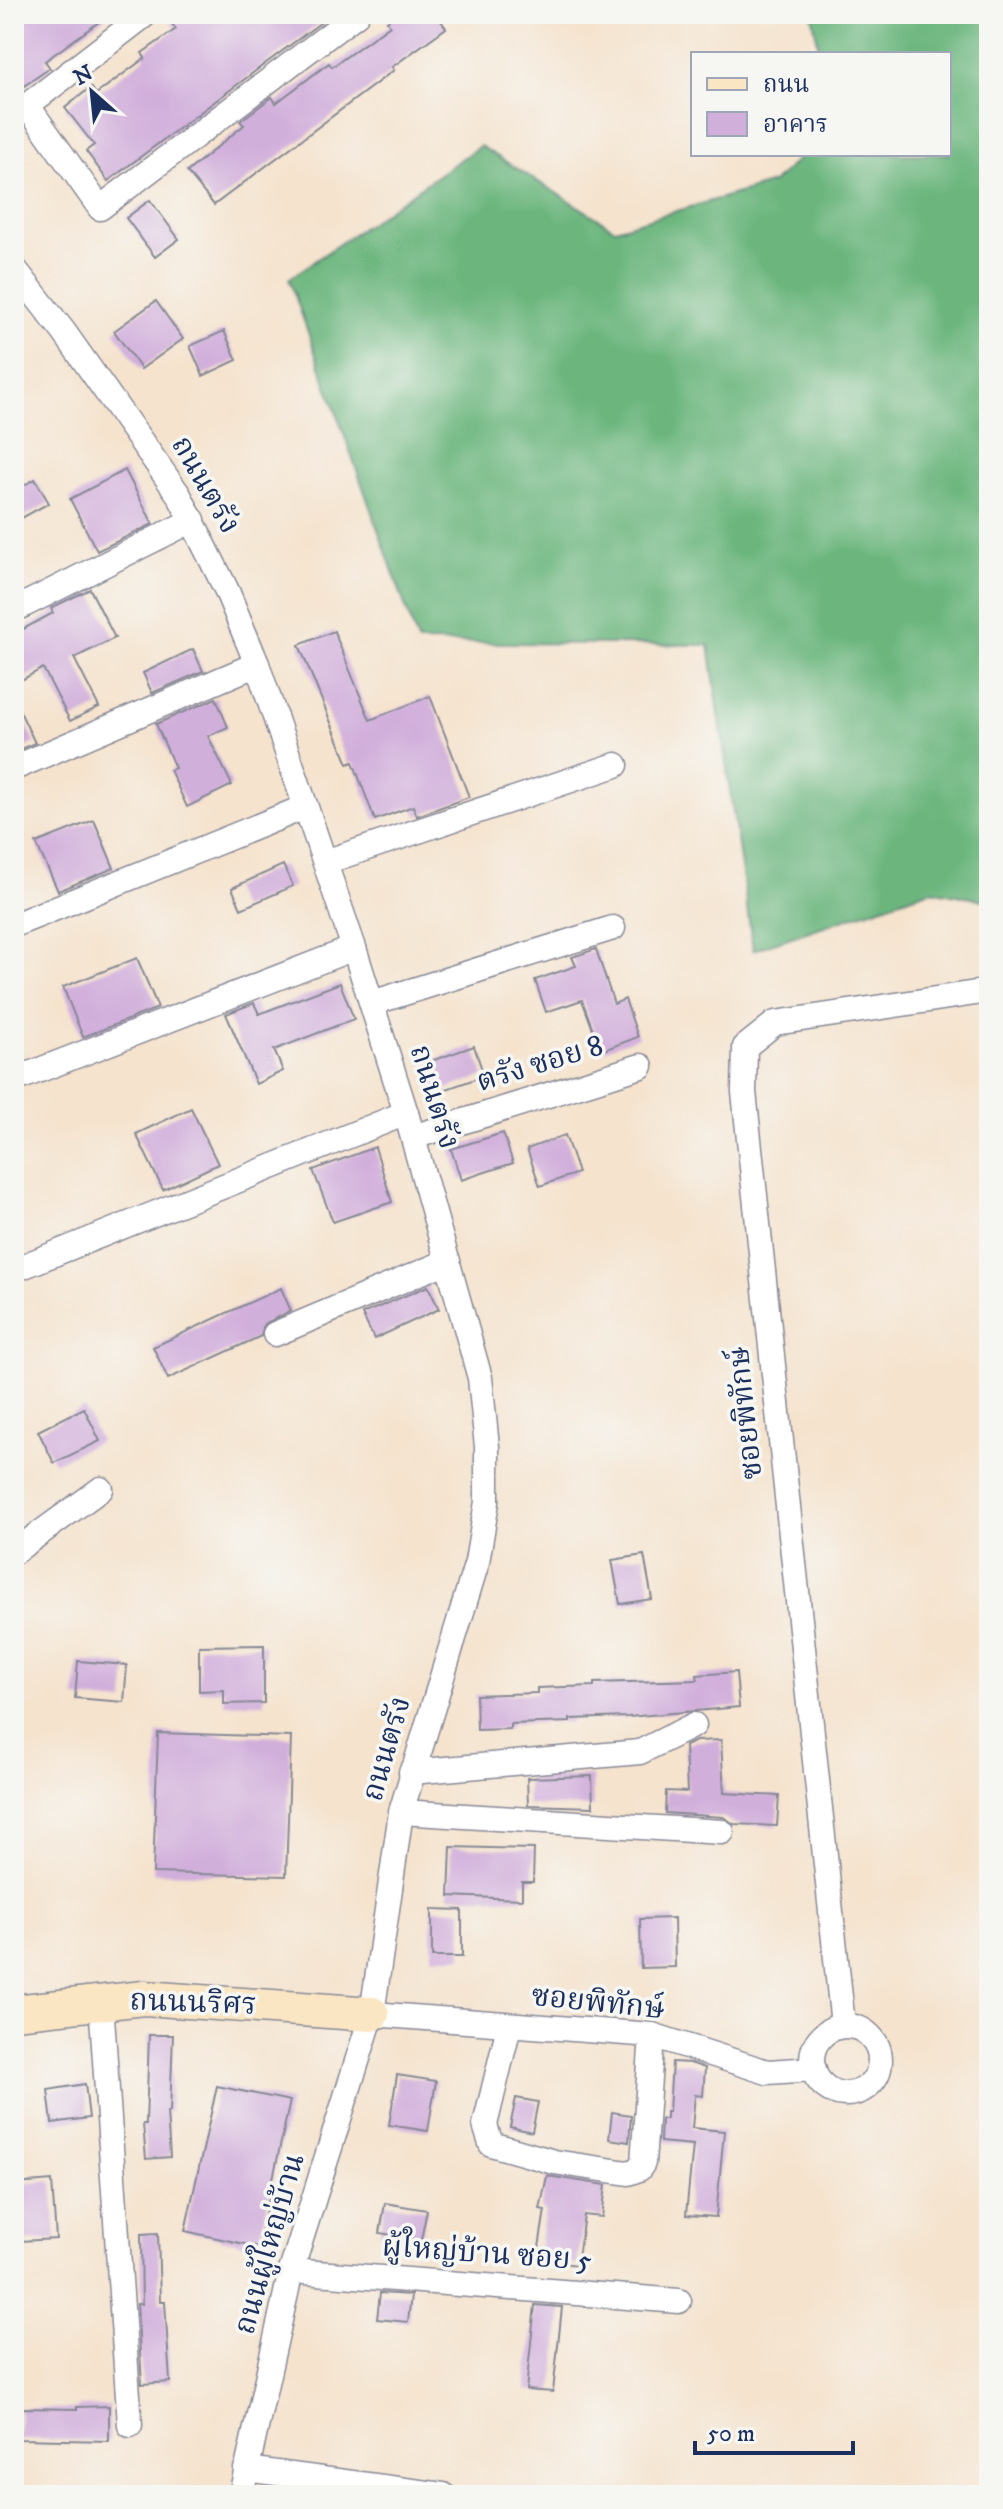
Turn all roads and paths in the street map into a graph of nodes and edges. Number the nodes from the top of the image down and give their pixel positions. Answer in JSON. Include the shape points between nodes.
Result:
{"nodes":[{"id":1,"x":146,"y":14,"type":"edge"},
{"id":2,"x":357,"y":14,"type":"edge"},
{"id":3,"x":21,"y":110,"type":"edge"},
{"id":4,"x":14,"y":268,"type":"edge"},
{"id":5,"x":193,"y":520,"type":"junction"},
{"id":6,"x":14,"y":610,"type":"edge"},
{"id":7,"x":257,"y":664,"type":"junction"},
{"id":8,"x":616,"y":765,"type":"dead end"},
{"id":9,"x":14,"y":768,"type":"edge"},
{"id":10,"x":305,"y":807,"type":"junction"},
{"id":11,"x":325,"y":862,"type":"junction"},
{"id":12,"x":14,"y":925,"type":"edge"},
{"id":13,"x":613,"y":928,"type":"dead end"},
{"id":14,"x":354,"y":948,"type":"junction"},
{"id":15,"x":989,"y":991,"type":"edge"},
{"id":16,"x":372,"y":1003,"type":"junction"},
{"id":17,"x":641,"y":1066,"type":"dead end"},
{"id":18,"x":14,"y":1080,"type":"edge"},
{"id":19,"x":406,"y":1113,"type":"junction"},
{"id":20,"x":413,"y":1137,"type":"junction"},
{"id":21,"x":448,"y":1261,"type":"junction"},
{"id":22,"x":14,"y":1270,"type":"edge"},
{"id":23,"x":275,"y":1334,"type":"dead end"},
{"id":24,"x":101,"y":1489,"type":"dead end"},
{"id":25,"x":14,"y":1552,"type":"edge"},
{"id":26,"x":694,"y":1725,"type":"dead end"},
{"id":27,"x":411,"y":1772,"type":"junction"},
{"id":28,"x":401,"y":1812,"type":"junction"},
{"id":29,"x":722,"y":1832,"type":"dead end"},
{"id":30,"x":101,"y":2002,"type":"junction"},
{"id":31,"x":14,"y":2012,"type":"edge"},
{"id":32,"x":372,"y":2014,"type":"junction"},
{"id":33,"x":843,"y":2025,"type":"junction"},
{"id":34,"x":509,"y":2026,"type":"junction"},
{"id":35,"x":652,"y":2035,"type":"junction"},
{"id":36,"x":814,"y":2069,"type":"junction"},
{"id":37,"x":291,"y":2271,"type":"junction"},
{"id":38,"x":679,"y":2301,"type":"dead end"},
{"id":39,"x":130,"y":2425,"type":"dead end"},
{"id":40,"x":246,"y":2469,"type":"junction"},
{"id":41,"x":241,"y":2495,"type":"edge"},
{"id":42,"x":443,"y":2495,"type":"edge"}],
"edges":[{"from":1,"to":3,"type":"street"},
{"from":2,"to":3,"type":"street","via":[[100,208]]},
{"from":4,"to":5,"type":"street","name":"ถนนตรัง","via":[[159,464]]},
{"from":5,"to":6,"type":"street"},
{"from":5,"to":7,"type":"street","name":"ถนนตรัง"},
{"from":7,"to":9,"type":"street"},
{"from":7,"to":10,"type":"street","name":"ถนนตรัง"},
{"from":8,"to":11,"type":"street"},
{"from":10,"to":11,"type":"street","name":"ถนนตรัง"},
{"from":10,"to":12,"type":"street"},
{"from":11,"to":14,"type":"street","name":"ถนนตรัง"},
{"from":13,"to":16,"type":"street"},
{"from":14,"to":16,"type":"street","name":"ถนนตรัง"},
{"from":14,"to":18,"type":"street"},
{"from":15,"to":33,"type":"street","name":"ซอยพิทักษ์","via":[[775,1023],[745,1047],[744,1092]]},
{"from":16,"to":19,"type":"street","name":"ถนนตรัง"},
{"from":17,"to":20,"type":"street","name":"ตรัง ซอย 8"},
{"from":19,"to":20,"type":"street","name":"ถนนตรัง"},
{"from":19,"to":22,"type":"street"},
{"from":20,"to":21,"type":"street","name":"ถนนตรัง"},
{"from":21,"to":23,"type":"street"},
{"from":21,"to":27,"type":"street","name":"ถนนตรัง","via":[[480,1378],[487,1502],[477,1562]]},
{"from":24,"to":25,"type":"street"},
{"from":26,"to":27,"type":"street","via":[[640,1752]]},
{"from":27,"to":28,"type":"street","name":"ถนนตรัง"},
{"from":28,"to":29,"type":"street"},
{"from":28,"to":32,"type":"street","name":"ถนนตรัง"},
{"from":30,"to":31,"type":"street","name":"ถนนนริศร"},
{"from":30,"to":32,"type":"street","name":"ถนนนริศร","via":[[144,1998]]},
{"from":30,"to":39,"type":"street"},
{"from":32,"to":34,"type":"street","name":"ซอยพิทักษ์"},
{"from":32,"to":37,"type":"street","name":"ถนนผู้ใหญ่บ้าน"},
{"from":33,"to":36,"type":"street","via":[[816,2042]]},
{"from":33,"to":36,"type":"street","via":[[864,2030],[879,2048],[873,2082],[853,2094],[841,2094],[821,2083]]},
{"from":34,"to":35,"type":"street","name":"ซอยพิทักษ์"},
{"from":34,"to":35,"type":"street","via":[[485,2125],[491,2144],[554,2162],[628,2173],[643,2163]]},
{"from":35,"to":36,"type":"street","name":"ซอยพิทักษ์","via":[[767,2072]]},
{"from":37,"to":38,"type":"street","name":"ผู้ใหญ่บ้าน ซอย 5"},
{"from":37,"to":40,"type":"street","name":"ถนนผู้ใหญ่บ้าน"},
{"from":40,"to":41,"type":"street","name":"ถนนผู้ใหญ่บ้าน"},
{"from":40,"to":42,"type":"street"}]}
